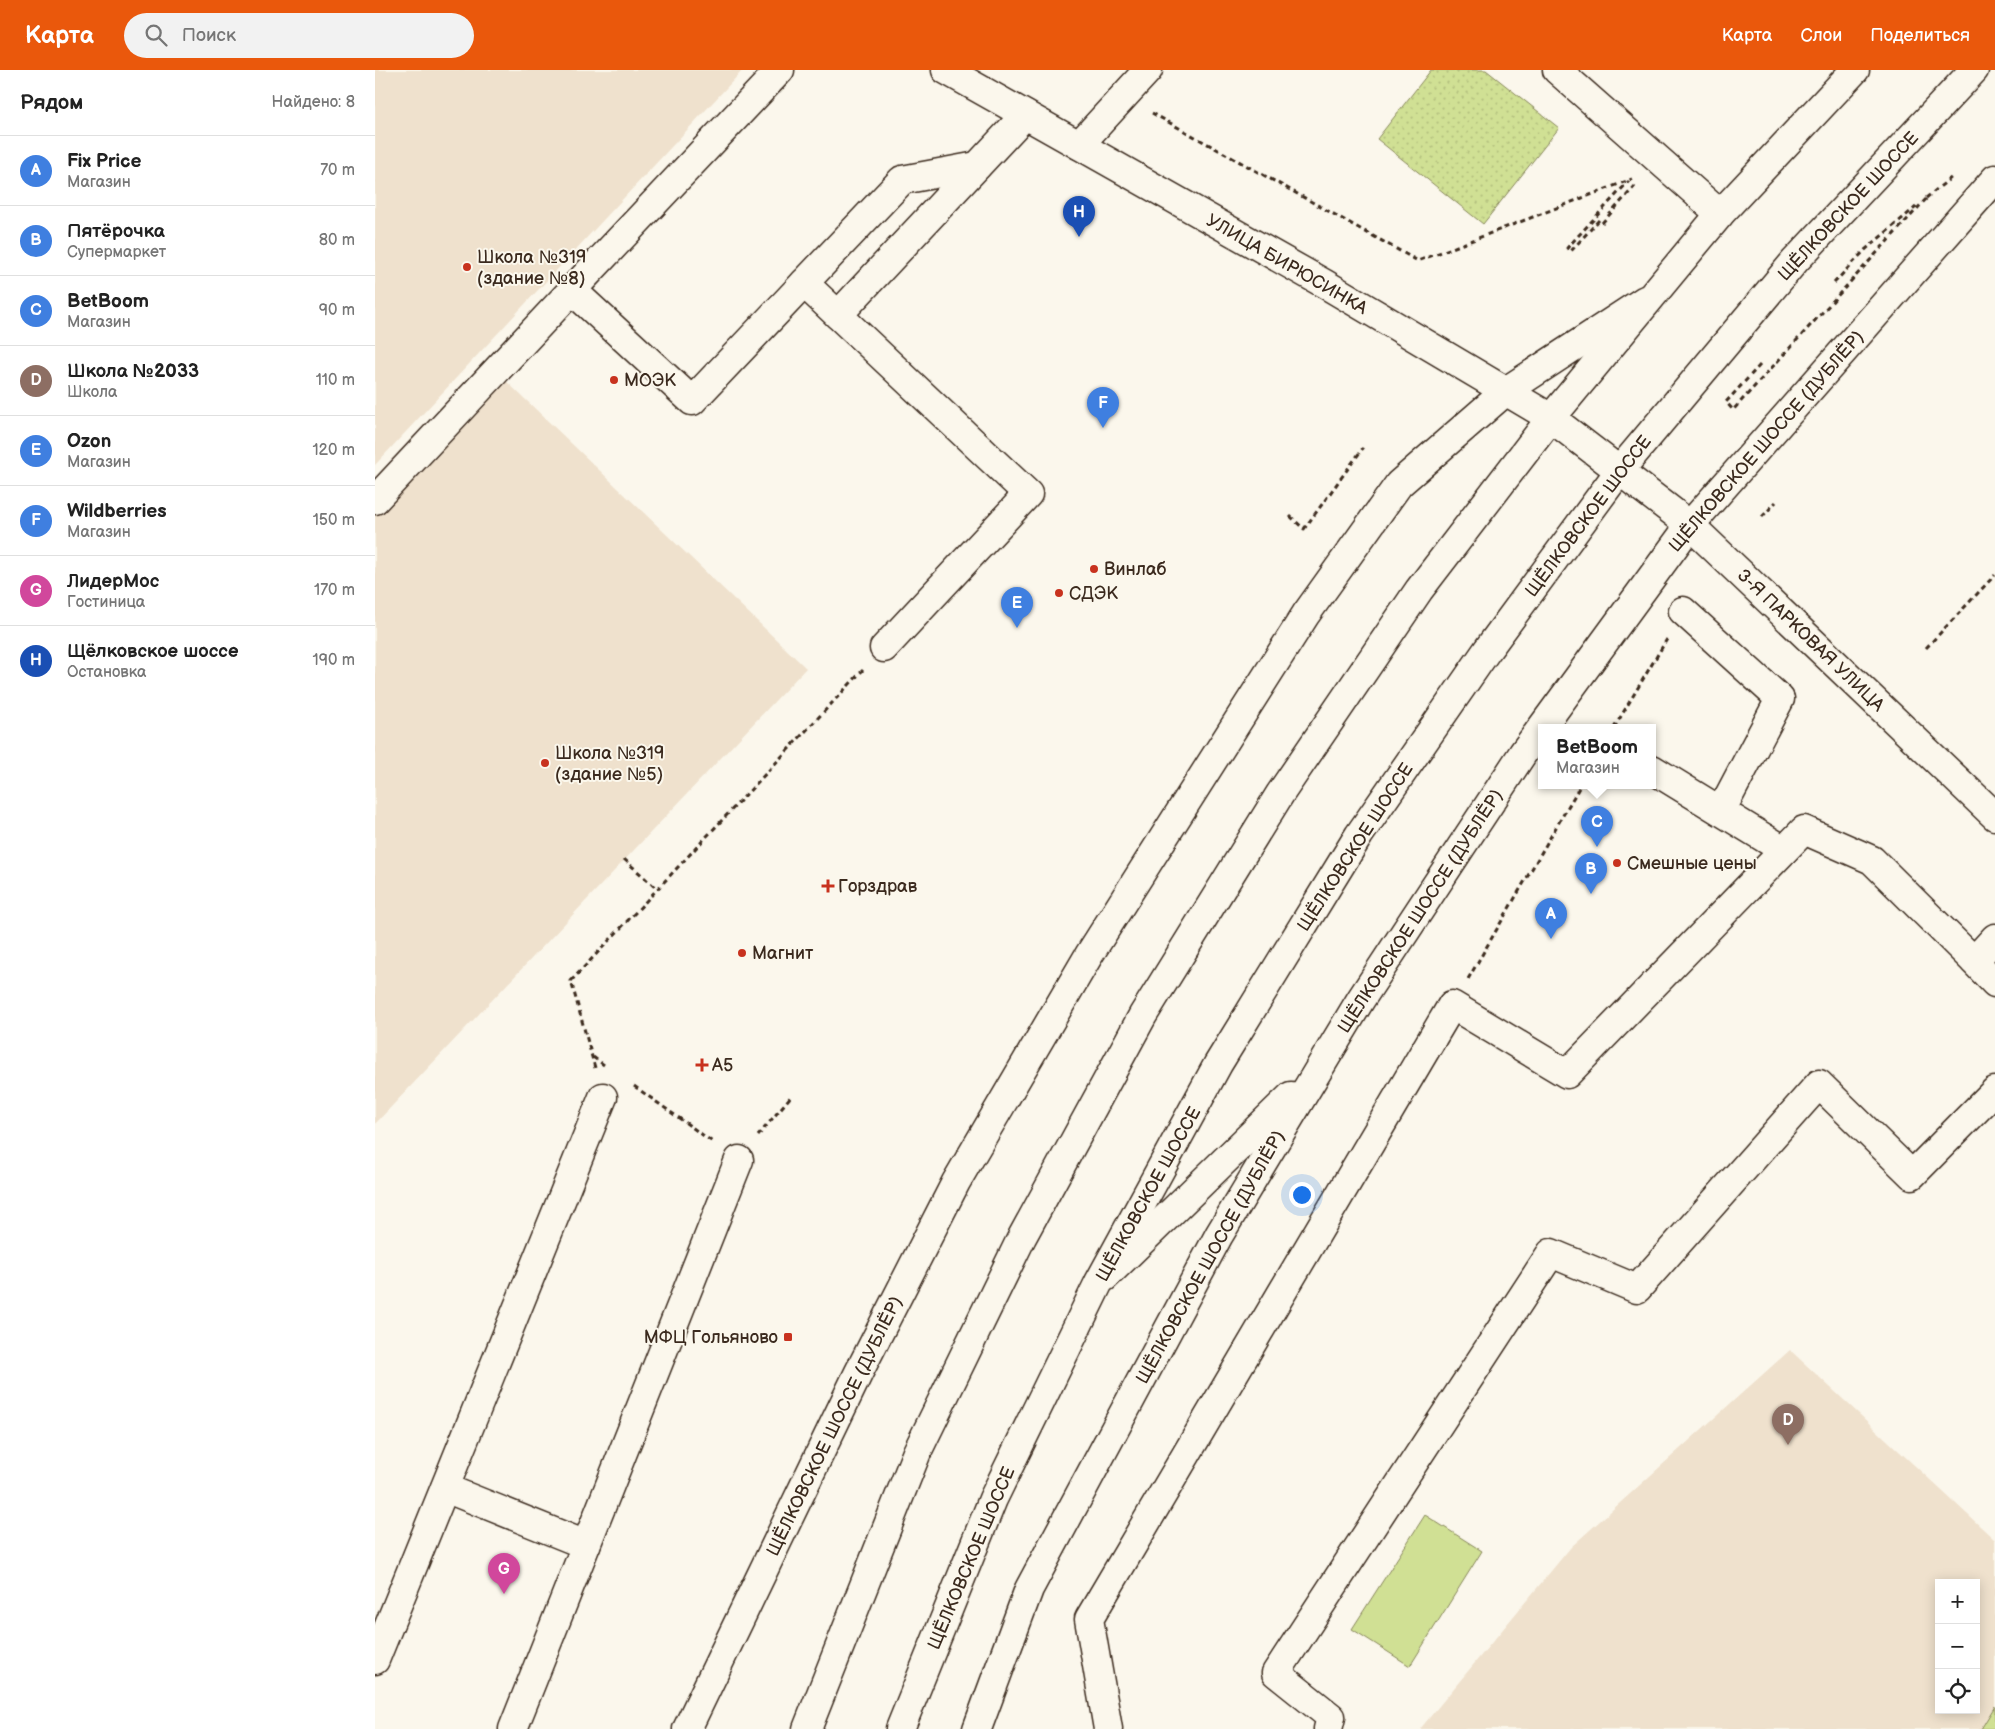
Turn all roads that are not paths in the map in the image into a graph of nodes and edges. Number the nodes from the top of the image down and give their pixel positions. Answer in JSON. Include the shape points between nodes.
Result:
{"nodes":[{"id":1,"x":781,"y":70,"type":"edge"},
{"id":2,"x":946,"y":70,"type":"edge"},
{"id":3,"x":1148,"y":70,"type":"edge"},
{"id":4,"x":1557,"y":70,"type":"edge"},
{"id":5,"x":1855,"y":70,"type":"edge"},
{"id":6,"x":1974,"y":70,"type":"edge"},
{"id":7,"x":1025,"y":115,"type":"junction"},
{"id":8,"x":1079,"y":145,"type":"junction"},
{"id":9,"x":977,"y":166,"type":"junction"},
{"id":10,"x":1995,"y":179,"type":"edge"},
{"id":11,"x":1720,"y":214,"type":"junction"},
{"id":12,"x":804,"y":283,"type":"junction"},
{"id":13,"x":572,"y":290,"type":"junction"},
{"id":14,"x":1652,"y":296,"type":"junction"},
{"id":15,"x":838,"y":315,"type":"junction"},
{"id":16,"x":1506,"y":390,"type":"junction"},
{"id":17,"x":1551,"y":418,"type":"junction"},
{"id":18,"x":1620,"y":470,"type":"junction"},
{"id":19,"x":375,"y":500,"type":"edge"},
{"id":20,"x":1690,"y":525,"type":"junction"},
{"id":21,"x":1683,"y":611,"type":"road end"},
{"id":22,"x":884,"y":648,"type":"road end"},
{"id":23,"x":1544,"y":724,"type":"edge"},
{"id":24,"x":1538,"y":733,"type":"edge"},
{"id":25,"x":1656,"y":771,"type":"edge"},
{"id":26,"x":1721,"y":811,"type":"junction"},
{"id":27,"x":1995,"y":816,"type":"edge"},
{"id":28,"x":1784,"y":850,"type":"junction"},
{"id":29,"x":1995,"y":938,"type":"edge"},
{"id":30,"x":1974,"y":962,"type":"junction"},
{"id":31,"x":1995,"y":983,"type":"edge"},
{"id":32,"x":1319,"y":1069,"type":"junction"},
{"id":33,"x":1995,"y":1091,"type":"edge"},
{"id":34,"x":603,"y":1097,"type":"road end"},
{"id":35,"x":739,"y":1160,"type":"road end"},
{"id":36,"x":1099,"y":1282,"type":"junction"},
{"id":37,"x":445,"y":1488,"type":"junction"},
{"id":38,"x":586,"y":1545,"type":"junction"},
{"id":39,"x":375,"y":1660,"type":"edge"},
{"id":40,"x":513,"y":1729,"type":"edge"},
{"id":41,"x":687,"y":1729,"type":"edge"},
{"id":42,"x":807,"y":1729,"type":"edge"},
{"id":43,"x":900,"y":1729,"type":"edge"},
{"id":44,"x":977,"y":1729,"type":"edge"},
{"id":45,"x":1108,"y":1729,"type":"edge"},
{"id":46,"x":1328,"y":1729,"type":"edge"}],
"edges":[{"from":1,"to":13,"type":"main road"},
{"from":2,"to":7,"type":"main road","name":"УЛИЦА БИРЮСИНКА"},
{"from":3,"to":8,"type":"main road"},
{"from":4,"to":11,"type":"main road"},
{"from":5,"to":11,"type":"main road"},
{"from":6,"to":18,"type":"main road","name":"ЩЁЛКОВСКОЕ ШОССЕ","via":[[1795,262]]},
{"from":7,"to":8,"type":"main road","name":"УЛИЦА БИРЮСИНКА"},
{"from":7,"to":9,"type":"main road"},
{"from":8,"to":16,"type":"main road","name":"УЛИЦА БИРЮСИНКА"},
{"from":9,"to":12,"type":"main road","via":[[902,180]]},
{"from":9,"to":15,"type":"main road"},
{"from":10,"to":20,"type":"main road","name":"ЩЁЛКОВСКОЕ ШОССЕ (ДУБЛЁР)"},
{"from":11,"to":14,"type":"main road"},
{"from":12,"to":13,"type":"main road","via":[[692,401]]},
{"from":12,"to":15,"type":"main road"},
{"from":13,"to":19,"type":"main road"},
{"from":14,"to":16,"type":"main road","name":"ЩЁЛКОВСКОЕ ШОССЕ (ДУБЛЁР)"},
{"from":14,"to":17,"type":"main road"},
{"from":15,"to":22,"type":"main road","via":[[1028,494]]},
{"from":16,"to":17,"type":"main road","name":"УЛИЦА БИРЮСИНКА"},
{"from":16,"to":41,"type":"main road","name":"ЩЁЛКОВСКОЕ ШОССЕ (ДУБЛЁР)","via":[[1399,484],[1307,614],[1089,955],[955,1182],[859,1372]]},
{"from":17,"to":18,"type":"main road","name":"УЛИЦА БИРЮСИНКА"},
{"from":17,"to":42,"type":"main road","via":[[1419,590],[1280,794],[1143,1015],[1022,1237],[917,1452]]},
{"from":18,"to":20,"type":"main road","name":"3-Я ПАРКОВАЯ УЛИЦА"},
{"from":18,"to":36,"type":"main road","name":"ЩЁЛКОВСКОЕ ШОССЕ","via":[[1488,648],[1359,835],[1218,1064]]},
{"from":20,"to":23,"type":"main road","name":"ЩЁЛКОВСКОЕ ШОССЕ (ДУБЛЁР)"},
{"from":20,"to":27,"type":"main road","name":"3-Я ПАРКОВАЯ УЛИЦА"},
{"from":21,"to":26,"type":"main road","via":[[1780,699]]},
{"from":24,"to":32,"type":"main road","name":"ЩЁЛКОВСКОЕ ШОССЕ (ДУБЛЁР)","via":[[1361,998]]},
{"from":25,"to":26,"type":"main road"},
{"from":26,"to":28,"type":"main road"},
{"from":28,"to":30,"type":"main road","via":[[1804,830],[1872,860]]},
{"from":28,"to":45,"type":"main road","via":[[1567,1074],[1452,1006],[1089,1619]]},
{"from":29,"to":30,"type":"main road"},
{"from":30,"to":31,"type":"main road"},
{"from":32,"to":36,"type":"main road"},
{"from":32,"to":44,"type":"main road","name":"ЩЁЛКОВСКОЕ ШОССЕ (ДУБЛЁР)","via":[[1219,1235],[1029,1589]]},
{"from":33,"to":46,"type":"main road","via":[[1913,1175],[1819,1084],[1637,1289],[1551,1253],[1276,1673],[1331,1717]]},
{"from":34,"to":37,"type":"main road"},
{"from":35,"to":38,"type":"main road"},
{"from":36,"to":43,"type":"main road","name":"ЩЁЛКОВСКОЕ ШОССЕ","via":[[993,1498]]},
{"from":37,"to":38,"type":"main road"},
{"from":37,"to":39,"type":"main road"},
{"from":38,"to":40,"type":"main road"}]}
